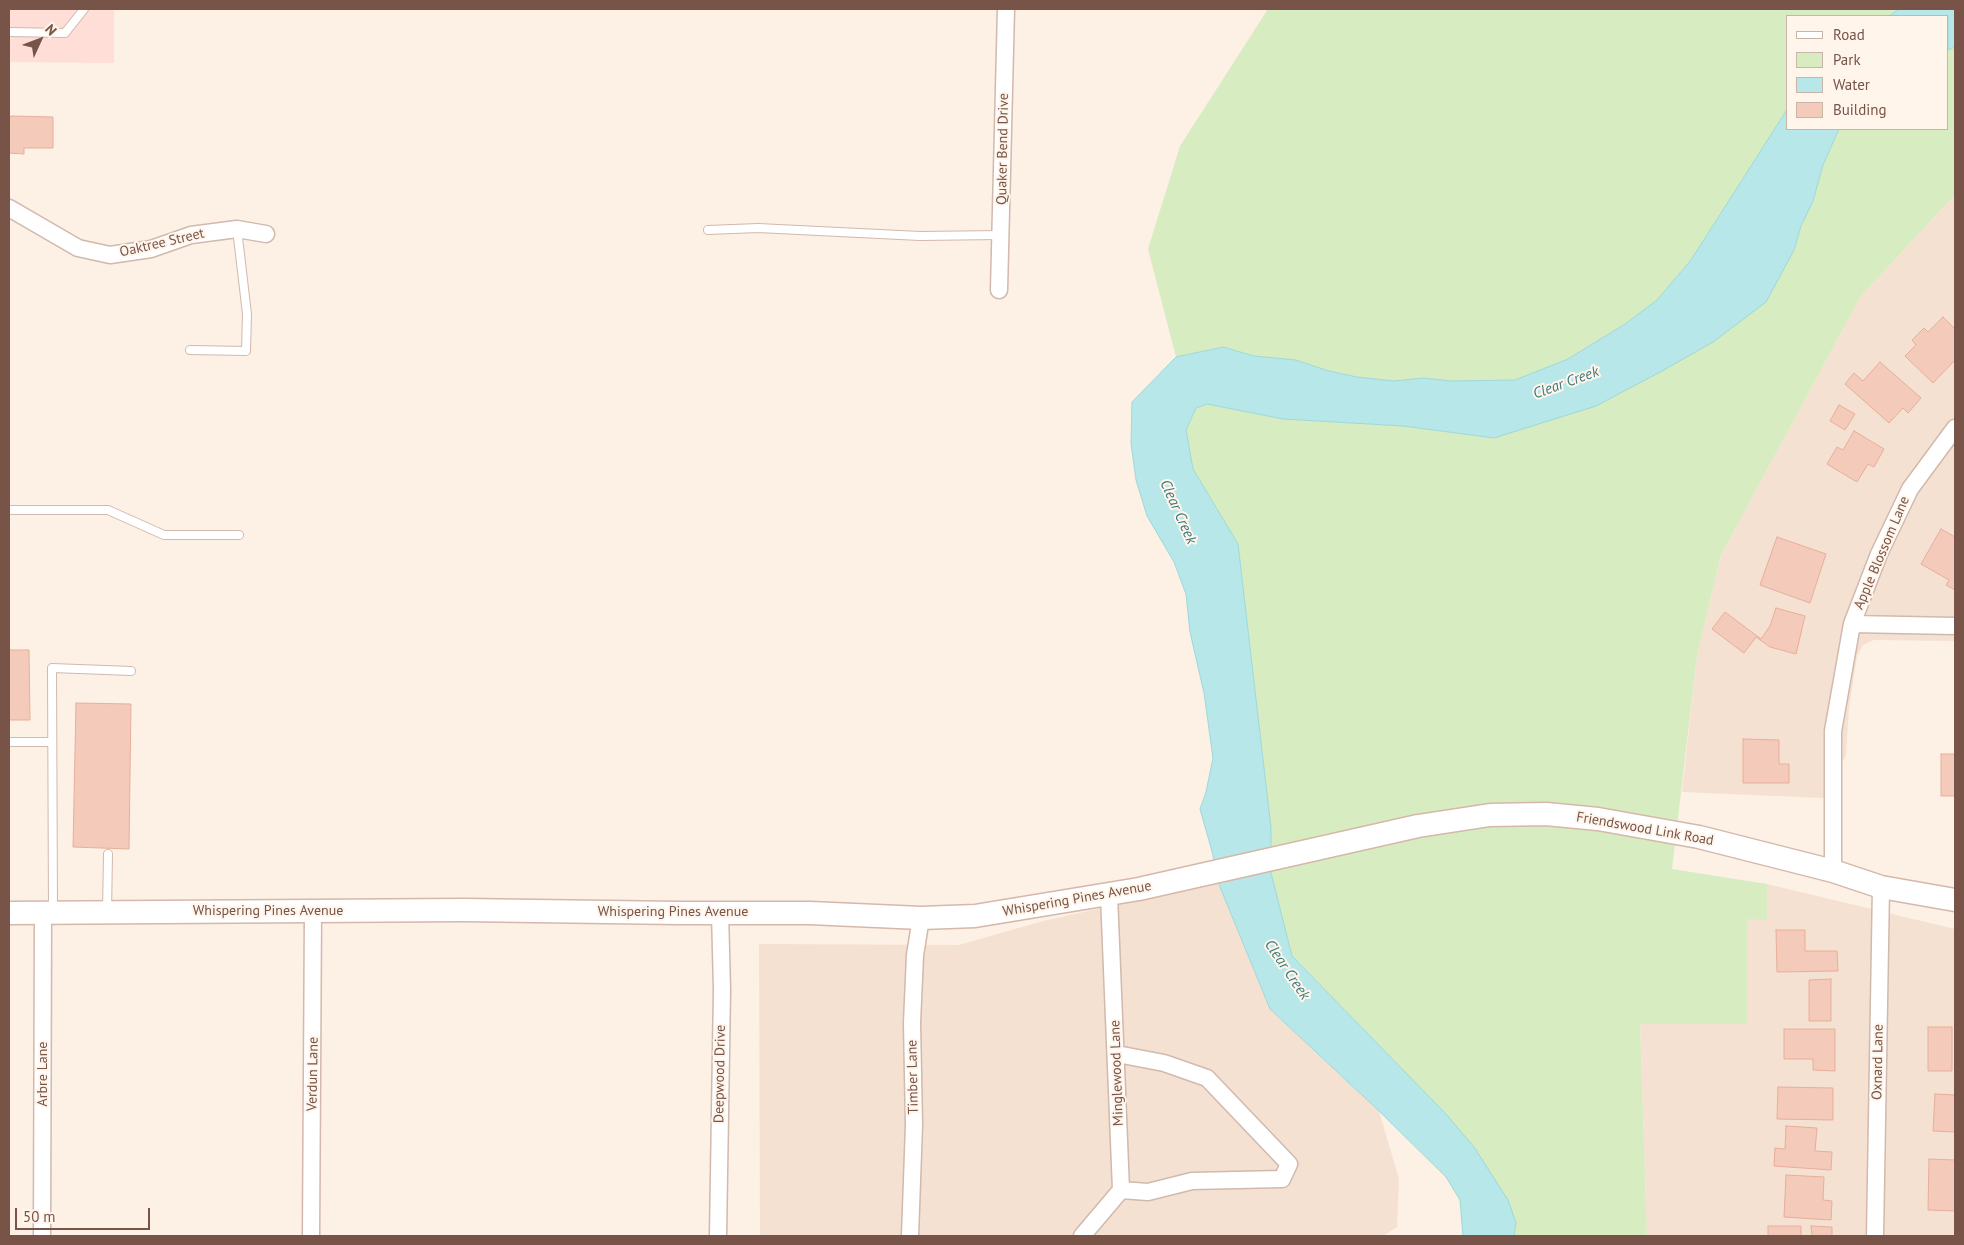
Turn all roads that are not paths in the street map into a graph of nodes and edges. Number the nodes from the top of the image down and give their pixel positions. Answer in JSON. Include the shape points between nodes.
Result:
{"nodes":[{"id":1,"x":84,"y":9,"type":"edge"},
{"id":2,"x":1006,"y":9,"type":"edge"},
{"id":3,"x":9,"y":32,"type":"edge"},
{"id":4,"x":9,"y":208,"type":"edge"},
{"id":5,"x":237,"y":229,"type":"junction"},
{"id":6,"x":708,"y":230,"type":"dead end"},
{"id":7,"x":266,"y":234,"type":"dead end"},
{"id":8,"x":1000,"y":235,"type":"junction"},
{"id":9,"x":999,"y":290,"type":"dead end"},
{"id":10,"x":190,"y":350,"type":"dead end"},
{"id":11,"x":1955,"y":428,"type":"edge"},
{"id":12,"x":9,"y":510,"type":"edge"},
{"id":13,"x":239,"y":535,"type":"dead end"},
{"id":14,"x":1852,"y":624,"type":"junction"},
{"id":15,"x":1955,"y":626,"type":"edge"},
{"id":16,"x":131,"y":671,"type":"dead end"},
{"id":17,"x":9,"y":742,"type":"edge"},
{"id":18,"x":52,"y":742,"type":"junction"},
{"id":19,"x":1331,"y":845,"type":"joint"},
{"id":20,"x":108,"y":854,"type":"dead end"},
{"id":21,"x":1833,"y":872,"type":"junction"},
{"id":22,"x":1881,"y":887,"type":"junction"},
{"id":23,"x":1109,"y":895,"type":"junction"},
{"id":24,"x":1955,"y":900,"type":"edge"},
{"id":25,"x":107,"y":911,"type":"junction"},
{"id":26,"x":48,"y":912,"type":"junction"},
{"id":27,"x":313,"y":912,"type":"junction"},
{"id":28,"x":720,"y":912,"type":"junction"},
{"id":29,"x":9,"y":913,"type":"edge"},
{"id":30,"x":921,"y":918,"type":"junction"},
{"id":31,"x":1117,"y":1054,"type":"junction"},
{"id":32,"x":1121,"y":1190,"type":"junction"},
{"id":33,"x":42,"y":1236,"type":"edge"},
{"id":34,"x":311,"y":1236,"type":"edge"},
{"id":35,"x":718,"y":1236,"type":"edge"},
{"id":36,"x":910,"y":1236,"type":"edge"},
{"id":37,"x":1082,"y":1236,"type":"edge"},
{"id":38,"x":1875,"y":1236,"type":"edge"}],
"edges":[{"from":1,"to":3,"type":"lane","via":[[65,33]]},
{"from":2,"to":8,"type":"street","name":"Quaker Bend Drive"},
{"from":4,"to":5,"type":"street","name":"Oaktree Street","via":[[78,248],[110,255],[150,249],[190,234]]},
{"from":5,"to":7,"type":"street","name":"Oaktree Street"},
{"from":5,"to":10,"type":"lane","via":[[247,314],[246,351]]},
{"from":6,"to":8,"type":"lane","via":[[758,228],[920,236]]},
{"from":8,"to":9,"type":"street","name":"Quaker Bend Drive"},
{"from":11,"to":14,"type":"street","name":"Apple Blossom Lane","via":[[1910,489],[1879,554]]},
{"from":12,"to":13,"type":"lane","via":[[108,510],[164,535]]},
{"from":14,"to":15,"type":"street"},
{"from":14,"to":21,"type":"street","name":"Apple Blossom Lane","via":[[1833,731]]},
{"from":16,"to":18,"type":"lane","via":[[52,668]]},
{"from":17,"to":18,"type":"lane"},
{"from":18,"to":26,"type":"lane"},
{"from":19,"to":21,"type":"main road","name":"Friendswood Link Road","via":[[1418,826],[1490,815],[1546,814],[1700,836]]},
{"from":19,"to":23,"type":"main road","name":"Whispering Pines Avenue"},
{"from":20,"to":25,"type":"lane"},
{"from":21,"to":22,"type":"main road","name":"Friendswood Link Road"},
{"from":22,"to":24,"type":"main road","name":"Friendswood Link Road"},
{"from":22,"to":38,"type":"street","name":"Oxnard Lane"},
{"from":23,"to":30,"type":"main road","name":"Whispering Pines Avenue","via":[[975,916]]},
{"from":23,"to":31,"type":"street","name":"Minglewood Lane"},
{"from":25,"to":26,"type":"main road","name":"Whispering Pines Avenue"},
{"from":25,"to":27,"type":"main road","name":"Whispering Pines Avenue"},
{"from":26,"to":29,"type":"main road","name":"Whispering Pines Avenue"},
{"from":26,"to":33,"type":"street","name":"Arbre Lane"},
{"from":27,"to":28,"type":"main road","name":"Whispering Pines Avenue"},
{"from":27,"to":34,"type":"street","name":"Verdun Lane"},
{"from":28,"to":30,"type":"main road","name":"Whispering Pines Avenue"},
{"from":28,"to":35,"type":"street","name":"Deepwood Drive"},
{"from":30,"to":36,"type":"street","name":"Timber Lane","via":[[912,1023],[914,1125]]},
{"from":31,"to":32,"type":"street","name":"Minglewood Lane"},
{"from":31,"to":32,"type":"street","via":[[1164,1063],[1207,1078],[1289,1164],[1282,1179],[1192,1180],[1148,1192]]},
{"from":32,"to":37,"type":"street"}]}
